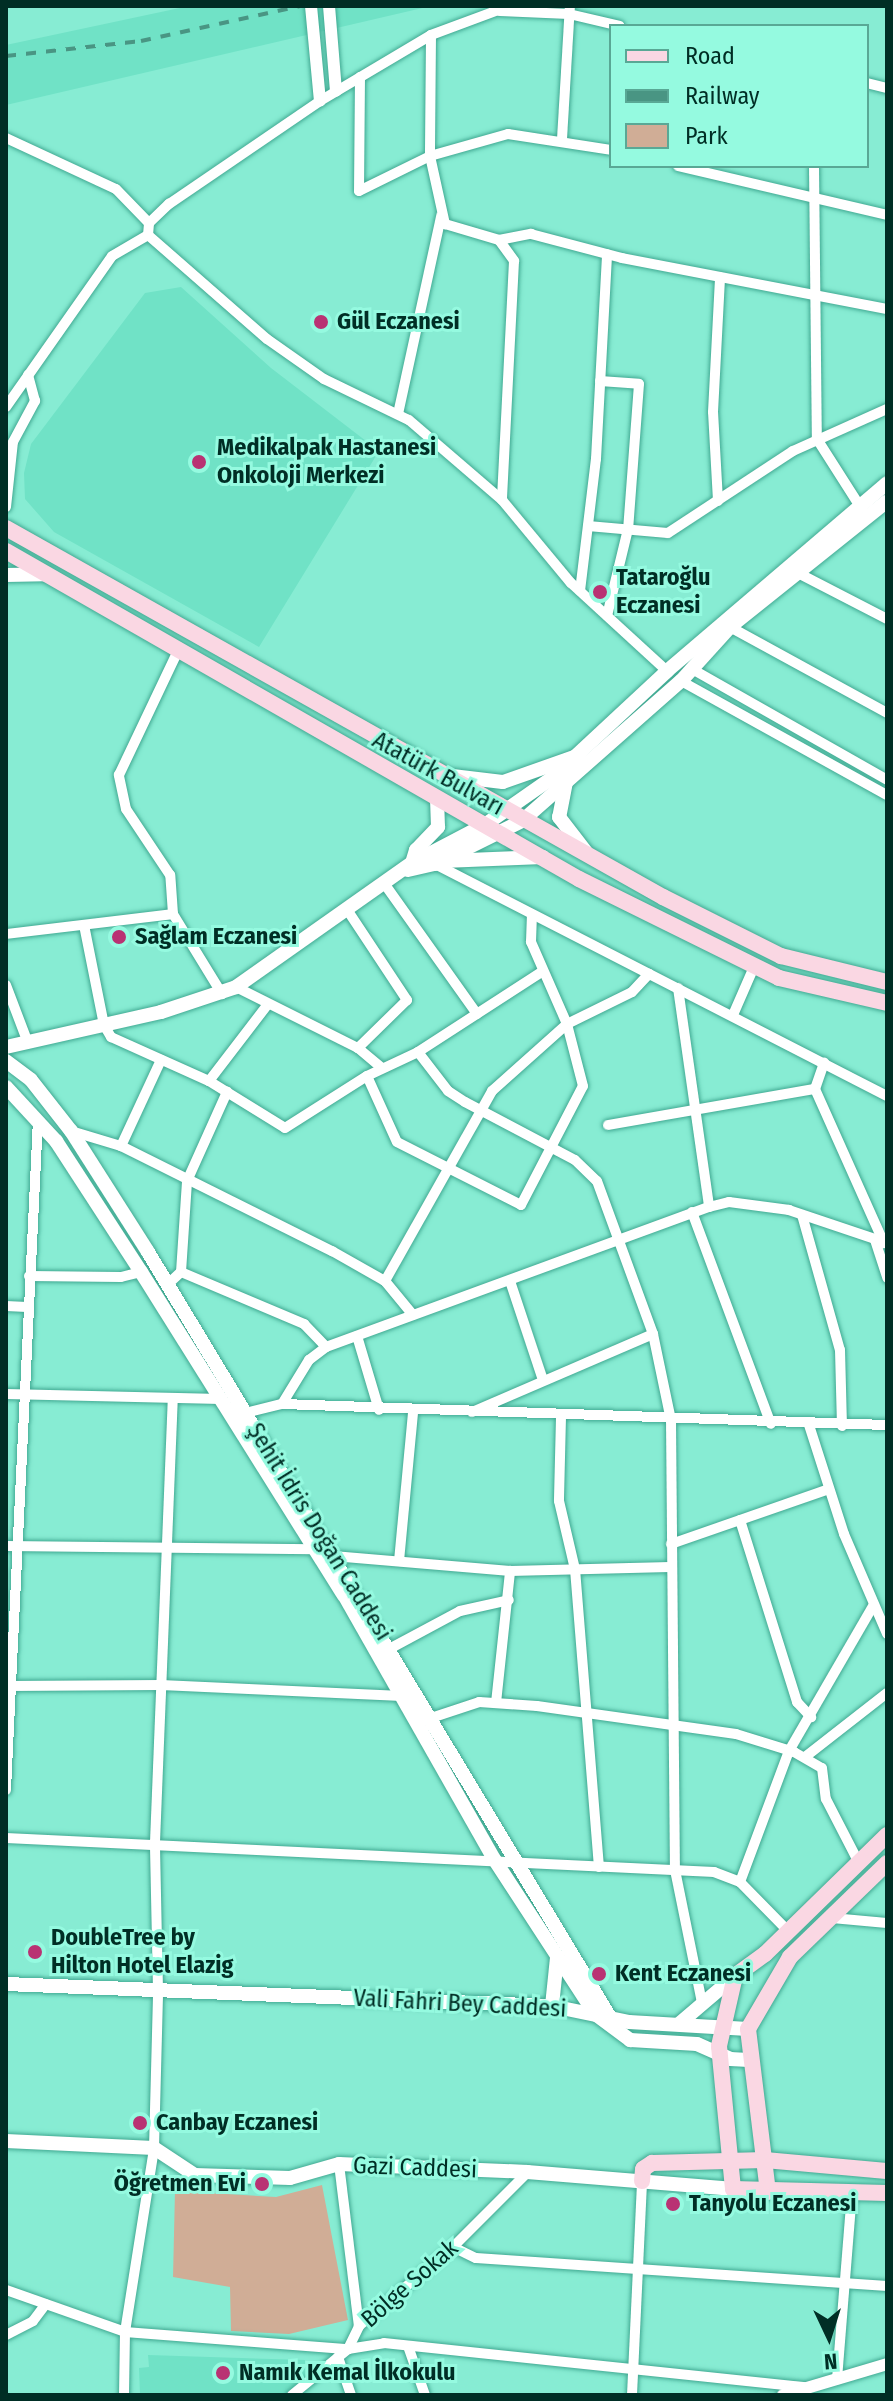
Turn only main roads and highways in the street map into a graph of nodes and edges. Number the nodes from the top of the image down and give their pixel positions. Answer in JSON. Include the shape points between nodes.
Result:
{"nodes":[{"id":1,"x":887,"y":483,"type":"edge"},
{"id":2,"x":887,"y":501,"type":"edge"},
{"id":3,"x":6,"y":528,"type":"edge"},
{"id":4,"x":6,"y":551,"type":"edge"},
{"id":5,"x":45,"y":574,"type":"junction"},
{"id":6,"x":6,"y":575,"type":"edge"},
{"id":7,"x":577,"y":756,"type":"junction"},
{"id":8,"x":440,"y":776,"type":"junction"},
{"id":9,"x":566,"y":782,"type":"junction"},
{"id":10,"x":437,"y":800,"type":"junction"},
{"id":11,"x":505,"y":811,"type":"junction"},
{"id":12,"x":522,"y":821,"type":"junction"},
{"id":13,"x":486,"y":824,"type":"junction"},
{"id":14,"x":502,"y":834,"type":"junction"},
{"id":15,"x":587,"y":856,"type":"junction"},
{"id":16,"x":543,"y":857,"type":"junction"},
{"id":17,"x":439,"y":862,"type":"junction"},
{"id":18,"x":409,"y":867,"type":"junction"},
{"id":19,"x":887,"y":982,"type":"edge"},
{"id":20,"x":887,"y":1003,"type":"edge"},
{"id":21,"x":6,"y":1047,"type":"edge"},
{"id":22,"x":6,"y":1061,"type":"edge"},
{"id":23,"x":6,"y":1087,"type":"edge"},
{"id":24,"x":887,"y":1835,"type":"edge"},
{"id":25,"x":887,"y":1863,"type":"edge"},
{"id":26,"x":557,"y":1958,"type":"junction"},
{"id":27,"x":735,"y":1976,"type":"junction"},
{"id":28,"x":6,"y":1984,"type":"edge"},
{"id":29,"x":552,"y":2006,"type":"junction"},
{"id":30,"x":595,"y":2014,"type":"junction"},
{"id":31,"x":611,"y":2019,"type":"junction"},
{"id":32,"x":680,"y":2023,"type":"junction"},
{"id":33,"x":721,"y":2026,"type":"junction"},
{"id":34,"x":748,"y":2029,"type":"junction"},
{"id":35,"x":719,"y":2055,"type":"junction"},
{"id":36,"x":749,"y":2060,"type":"junction"},
{"id":37,"x":6,"y":2141,"type":"edge"},
{"id":38,"x":765,"y":2160,"type":"junction"},
{"id":39,"x":730,"y":2161,"type":"junction"},
{"id":40,"x":887,"y":2171,"type":"edge"},
{"id":41,"x":642,"y":2181,"type":"junction"},
{"id":42,"x":733,"y":2189,"type":"junction"},
{"id":43,"x":768,"y":2192,"type":"junction"},
{"id":44,"x":887,"y":2193,"type":"edge"}],
"edges":[{"from":1,"to":7,"type":"main road","via":[[667,671]]},
{"from":2,"to":9,"type":"main road","via":[[730,627],[681,681]]},
{"from":3,"to":8,"type":"main road","name":"Atatürk Bulvarı"},
{"from":4,"to":5,"type":"main road","name":"Atatürk Bulvarı"},
{"from":5,"to":6,"type":"main road"},
{"from":5,"to":10,"type":"main road","name":"Atatürk Bulvarı"},
{"from":7,"to":8,"type":"main road","via":[[503,782]]},
{"from":7,"to":11,"type":"main road"},
{"from":8,"to":11,"type":"main road","name":"Atatürk Bulvarı"},
{"from":9,"to":12,"type":"main road"},
{"from":9,"to":15,"type":"main road","via":[[559,817]]},
{"from":10,"to":13,"type":"main road","name":"Atatürk Bulvarı"},
{"from":10,"to":18,"type":"main road","via":[[438,827],[416,850]]},
{"from":11,"to":12,"type":"main road","name":"Atatürk Bulvarı"},
{"from":11,"to":13,"type":"main road"},
{"from":12,"to":14,"type":"main road"},
{"from":12,"to":15,"type":"main road","name":"Atatürk Bulvarı"},
{"from":13,"to":14,"type":"main road","name":"Atatürk Bulvarı"},
{"from":13,"to":18,"type":"main road"},
{"from":14,"to":16,"type":"main road","name":"Atatürk Bulvarı"},
{"from":14,"to":17,"type":"main road"},
{"from":15,"to":19,"type":"main road","name":"Atatürk Bulvarı","via":[[781,956]]},
{"from":16,"to":17,"type":"main road"},
{"from":16,"to":20,"type":"main road","name":"Atatürk Bulvarı","via":[[779,978]]},
{"from":17,"to":18,"type":"main road"},
{"from":18,"to":21,"type":"main road","via":[[222,994]]},
{"from":22,"to":31,"type":"main road","name":"Şehit İdris Doğan Caddesi","via":[[31,1080],[71,1131],[168,1284]]},
{"from":23,"to":26,"type":"main road","name":"Şehit İdris Doğan Caddesi","via":[[38,1118],[141,1272],[315,1549]]},
{"from":24,"to":27,"type":"main road"},
{"from":25,"to":34,"type":"main road","via":[[790,1957]]},
{"from":26,"to":29,"type":"main road"},
{"from":26,"to":30,"type":"main road","name":"Şehit İdris Doğan Caddesi"},
{"from":27,"to":32,"type":"main road"},
{"from":27,"to":33,"type":"main road"},
{"from":28,"to":29,"type":"main road","name":"Vali Fahri Bey Caddesi"},
{"from":29,"to":30,"type":"main road","name":"Vali Fahri Bey Caddesi"},
{"from":30,"to":31,"type":"main road","name":"Vali Fahri Bey Caddesi"},
{"from":30,"to":35,"type":"main road","via":[[630,2040],[697,2044]]},
{"from":31,"to":32,"type":"main road","name":"Vali Fahri Bey Caddesi"},
{"from":32,"to":33,"type":"main road","name":"Vali Fahri Bey Caddesi"},
{"from":33,"to":34,"type":"main road","name":"Vali Fahri Bey Caddesi"},
{"from":33,"to":35,"type":"main road"},
{"from":34,"to":36,"type":"main road"},
{"from":35,"to":36,"type":"main road"},
{"from":35,"to":39,"type":"main road"},
{"from":36,"to":38,"type":"main road"},
{"from":37,"to":41,"type":"main road","name":"Gazi Caddesi","via":[[154,2148],[195,2175],[290,2178],[339,2164]]},
{"from":38,"to":39,"type":"main road"},
{"from":38,"to":40,"type":"main road"},
{"from":38,"to":43,"type":"main road"},
{"from":39,"to":41,"type":"main road","via":[[652,2163],[643,2169]]},
{"from":39,"to":42,"type":"main road"},
{"from":41,"to":42,"type":"main road","name":"Gazi Caddesi"},
{"from":42,"to":43,"type":"main road","name":"Gazi Caddesi"},
{"from":43,"to":44,"type":"main road","name":"Gazi Caddesi"}]}
